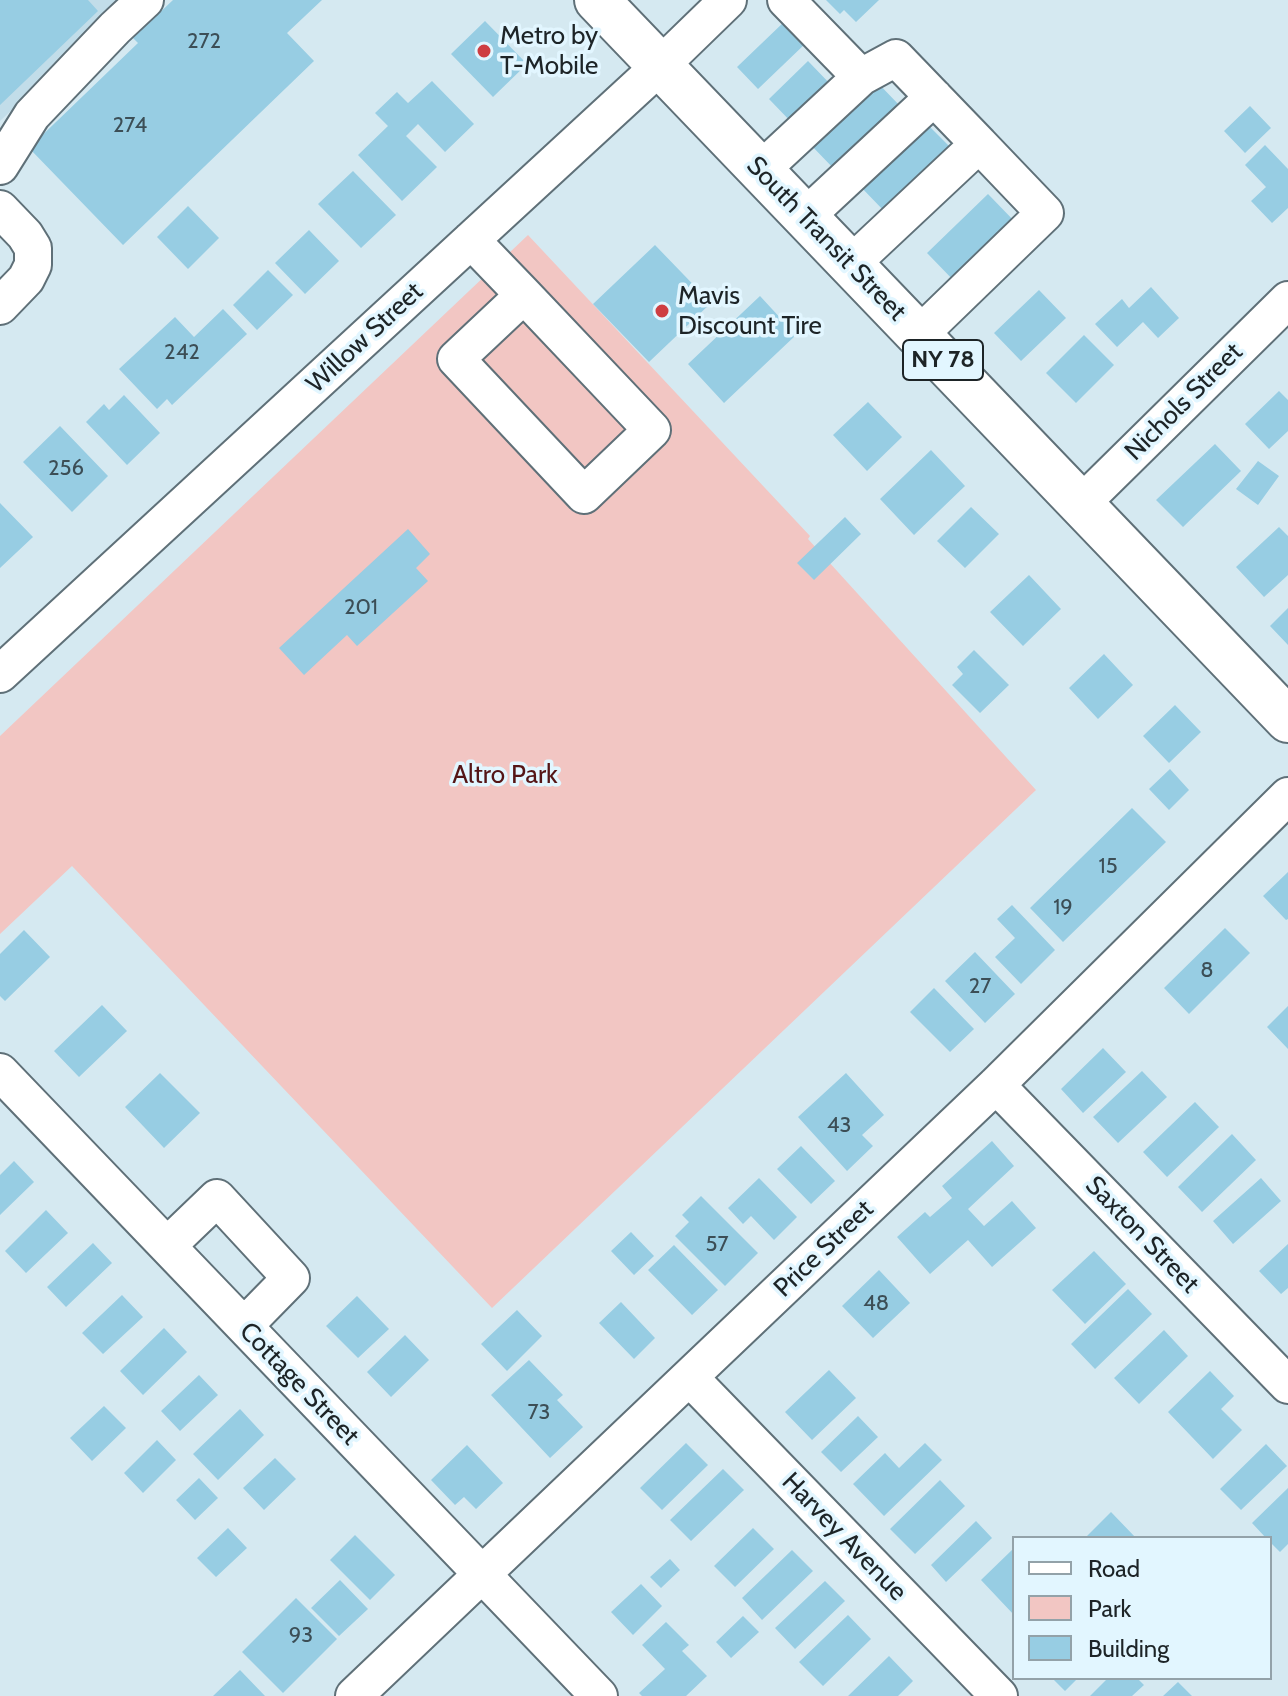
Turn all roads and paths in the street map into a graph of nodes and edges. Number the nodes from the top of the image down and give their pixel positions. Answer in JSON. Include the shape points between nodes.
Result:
{"nodes":[{"id":1,"x":597,"y":0,"type":"edge"},
{"id":2,"x":728,"y":0,"type":"edge"},
{"id":3,"x":786,"y":0,"type":"edge"},
{"id":4,"x":134,"y":3,"type":"edge"},
{"id":5,"x":660,"y":66,"type":"junction"},
{"id":6,"x":861,"y":77,"type":"junction"},
{"id":7,"x":934,"y":97,"type":"junction"},
{"id":8,"x":979,"y":144,"type":"junction"},
{"id":9,"x":0,"y":166,"type":"edge"},
{"id":10,"x":761,"y":170,"type":"junction"},
{"id":11,"x":0,"y":209,"type":"edge"},
{"id":12,"x":805,"y":217,"type":"junction"},
{"id":13,"x":471,"y":240,"type":"junction"},
{"id":14,"x":851,"y":264,"type":"junction"},
{"id":15,"x":524,"y":295,"type":"junction"},
{"id":16,"x":1288,"y":300,"type":"edge"},
{"id":17,"x":0,"y":306,"type":"edge"},
{"id":18,"x":919,"y":335,"type":"junction"},
{"id":19,"x":1081,"y":504,"type":"junction"},
{"id":20,"x":0,"y":674,"type":"edge"},
{"id":21,"x":1288,"y":720,"type":"edge"},
{"id":22,"x":1288,"y":796,"type":"edge"},
{"id":23,"x":0,"y":1072,"type":"edge"},
{"id":24,"x":996,"y":1085,"type":"junction"},
{"id":25,"x":167,"y":1246,"type":"junction"},
{"id":26,"x":244,"y":1326,"type":"junction"},
{"id":27,"x":690,"y":1378,"type":"junction"},
{"id":28,"x":1288,"y":1385,"type":"edge"},
{"id":29,"x":483,"y":1575,"type":"junction"},
{"id":30,"x":354,"y":1696,"type":"edge"},
{"id":31,"x":599,"y":1696,"type":"edge"},
{"id":32,"x":999,"y":1696,"type":"edge"}],
"edges":[{"from":1,"to":5,"type":"highway","name":"South Transit Street","number":"NY 78"},
{"from":2,"to":5,"type":"street","name":"Willow Street"},
{"from":3,"to":6,"type":"street"},
{"from":4,"to":9,"type":"street","via":[[32,115]]},
{"from":5,"to":10,"type":"highway","name":"South Transit Street","number":"NY 78"},
{"from":5,"to":13,"type":"street","name":"Willow Street"},
{"from":6,"to":7,"type":"street","via":[[896,58]]},
{"from":6,"to":10,"type":"street"},
{"from":7,"to":8,"type":"street"},
{"from":7,"to":12,"type":"street"},
{"from":8,"to":14,"type":"street"},
{"from":8,"to":18,"type":"street","via":[[1045,213]]},
{"from":10,"to":12,"type":"highway","name":"South Transit Street","number":"NY 78"},
{"from":11,"to":17,"type":"street","via":[[33,248],[33,265]]},
{"from":12,"to":14,"type":"highway","name":"South Transit Street","number":"NY 78"},
{"from":13,"to":15,"type":"street"},
{"from":13,"to":20,"type":"street","name":"Willow Street"},
{"from":14,"to":18,"type":"highway","name":"South Transit Street","number":"NY 78"},
{"from":15,"to":15,"type":"street","via":[[652,430],[584,495],[456,359]]},
{"from":16,"to":19,"type":"street","name":"Nichols Street"},
{"from":18,"to":19,"type":"highway","name":"South Transit Street","number":"NY 78"},
{"from":19,"to":21,"type":"highway","name":"South Transit Street","number":"NY 78"},
{"from":22,"to":24,"type":"street","name":"Price Street"},
{"from":23,"to":25,"type":"street","name":"Cottage Street"},
{"from":24,"to":27,"type":"street","name":"Price Street"},
{"from":24,"to":28,"type":"street","name":"Saxton Street"},
{"from":25,"to":26,"type":"street","name":"Cottage Street"},
{"from":25,"to":26,"type":"street","via":[[217,1198],[291,1278]]},
{"from":26,"to":29,"type":"street","name":"Cottage Street"},
{"from":27,"to":29,"type":"street","name":"Price Street"},
{"from":27,"to":32,"type":"street","name":"Harvey Avenue"},
{"from":29,"to":30,"type":"street","name":"Price Street"},
{"from":29,"to":31,"type":"street","name":"Cottage Street"}]}
